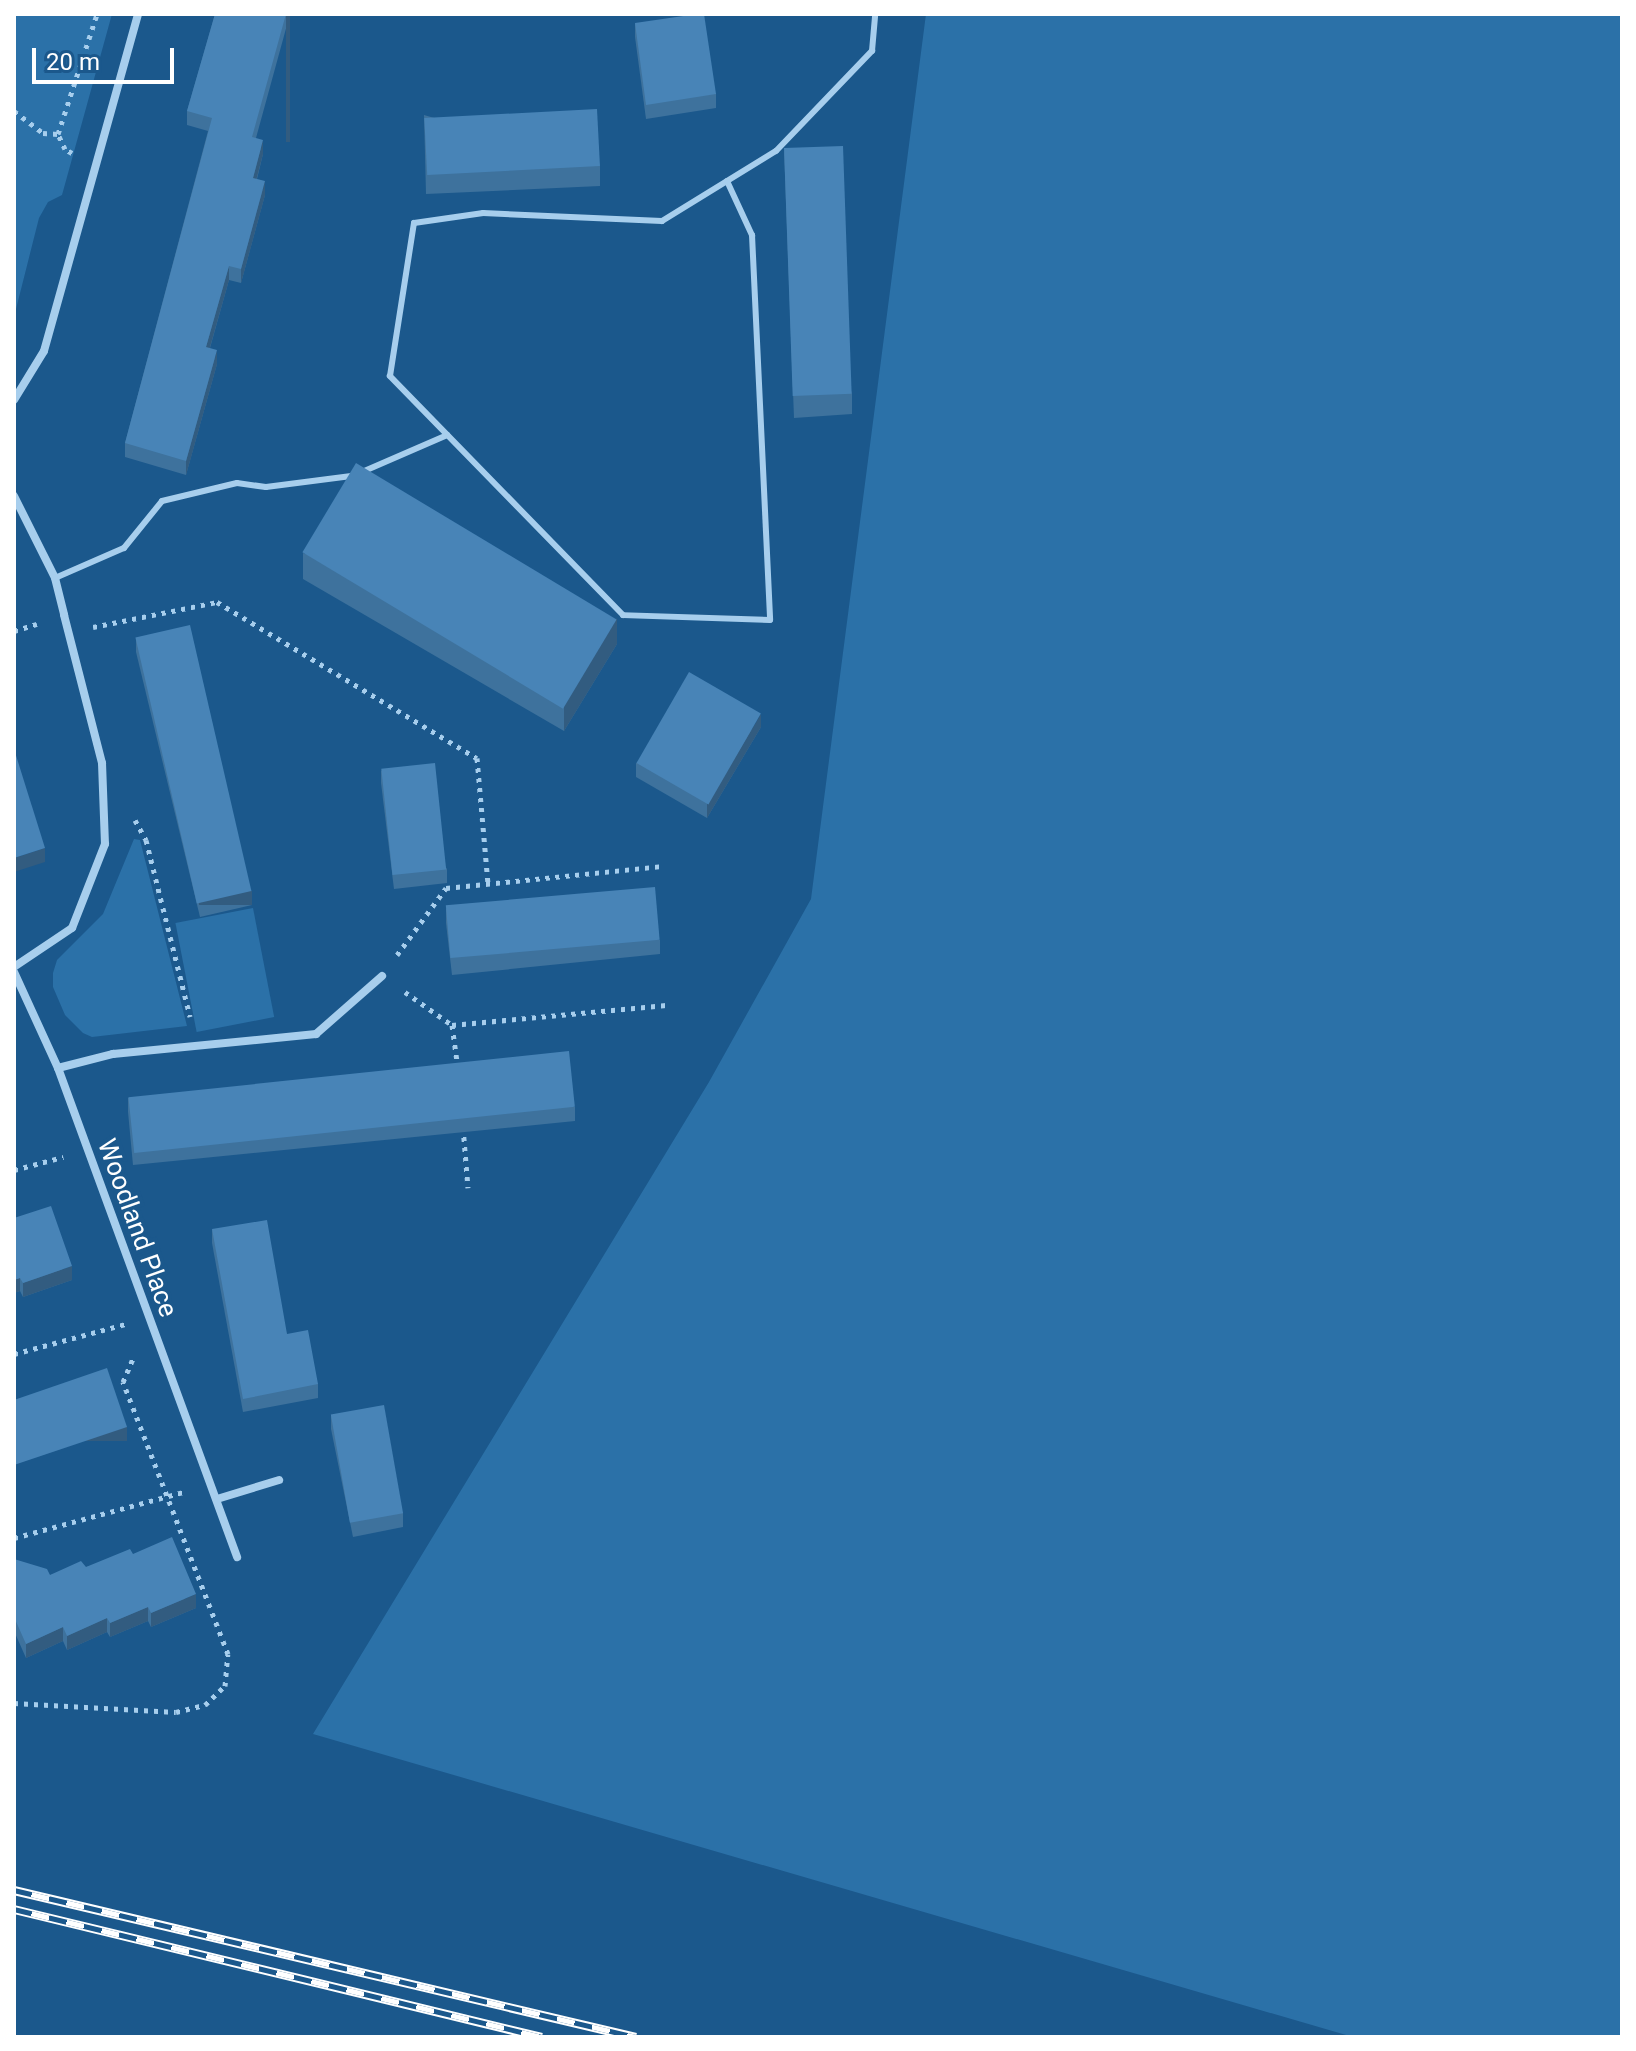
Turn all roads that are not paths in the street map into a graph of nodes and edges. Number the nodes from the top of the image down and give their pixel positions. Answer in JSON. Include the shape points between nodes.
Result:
{"nodes":[{"id":1,"x":138,"y":14,"type":"edge"},
{"id":2,"x":875,"y":14,"type":"edge"},
{"id":3,"x":727,"y":181,"type":"junction"},
{"id":4,"x":14,"y":400,"type":"edge"},
{"id":5,"x":447,"y":435,"type":"junction"},
{"id":6,"x":14,"y":496,"type":"edge"},
{"id":7,"x":55,"y":578,"type":"junction"},
{"id":8,"x":14,"y":970,"type":"edge"},
{"id":9,"x":382,"y":976,"type":"road end"},
{"id":10,"x":58,"y":1068,"type":"junction"},
{"id":11,"x":279,"y":1480,"type":"dead end"},
{"id":12,"x":217,"y":1499,"type":"junction"},
{"id":13,"x":237,"y":1557,"type":"dead end"}],
"edges":[{"from":1,"to":4,"type":"street","via":[[44,351]]},
{"from":2,"to":3,"type":"lane","via":[[872,51],[776,151]]},
{"from":3,"to":5,"type":"lane","via":[[662,221],[483,213],[414,223],[390,376]]},
{"from":3,"to":5,"type":"lane","via":[[752,235],[770,620],[623,615]]},
{"from":5,"to":7,"type":"lane","via":[[343,480],[266,487],[237,483],[162,501],[124,548]]},
{"from":6,"to":7,"type":"street"},
{"from":7,"to":8,"type":"street","via":[[102,763],[105,844],[72,928]]},
{"from":8,"to":10,"type":"street","name":"Woodland Place"},
{"from":9,"to":10,"type":"street","via":[[316,1034],[113,1054]]},
{"from":10,"to":12,"type":"street","name":"Woodland Place"},
{"from":11,"to":12,"type":"street"},
{"from":12,"to":13,"type":"street","name":"Woodland Place"}]}
